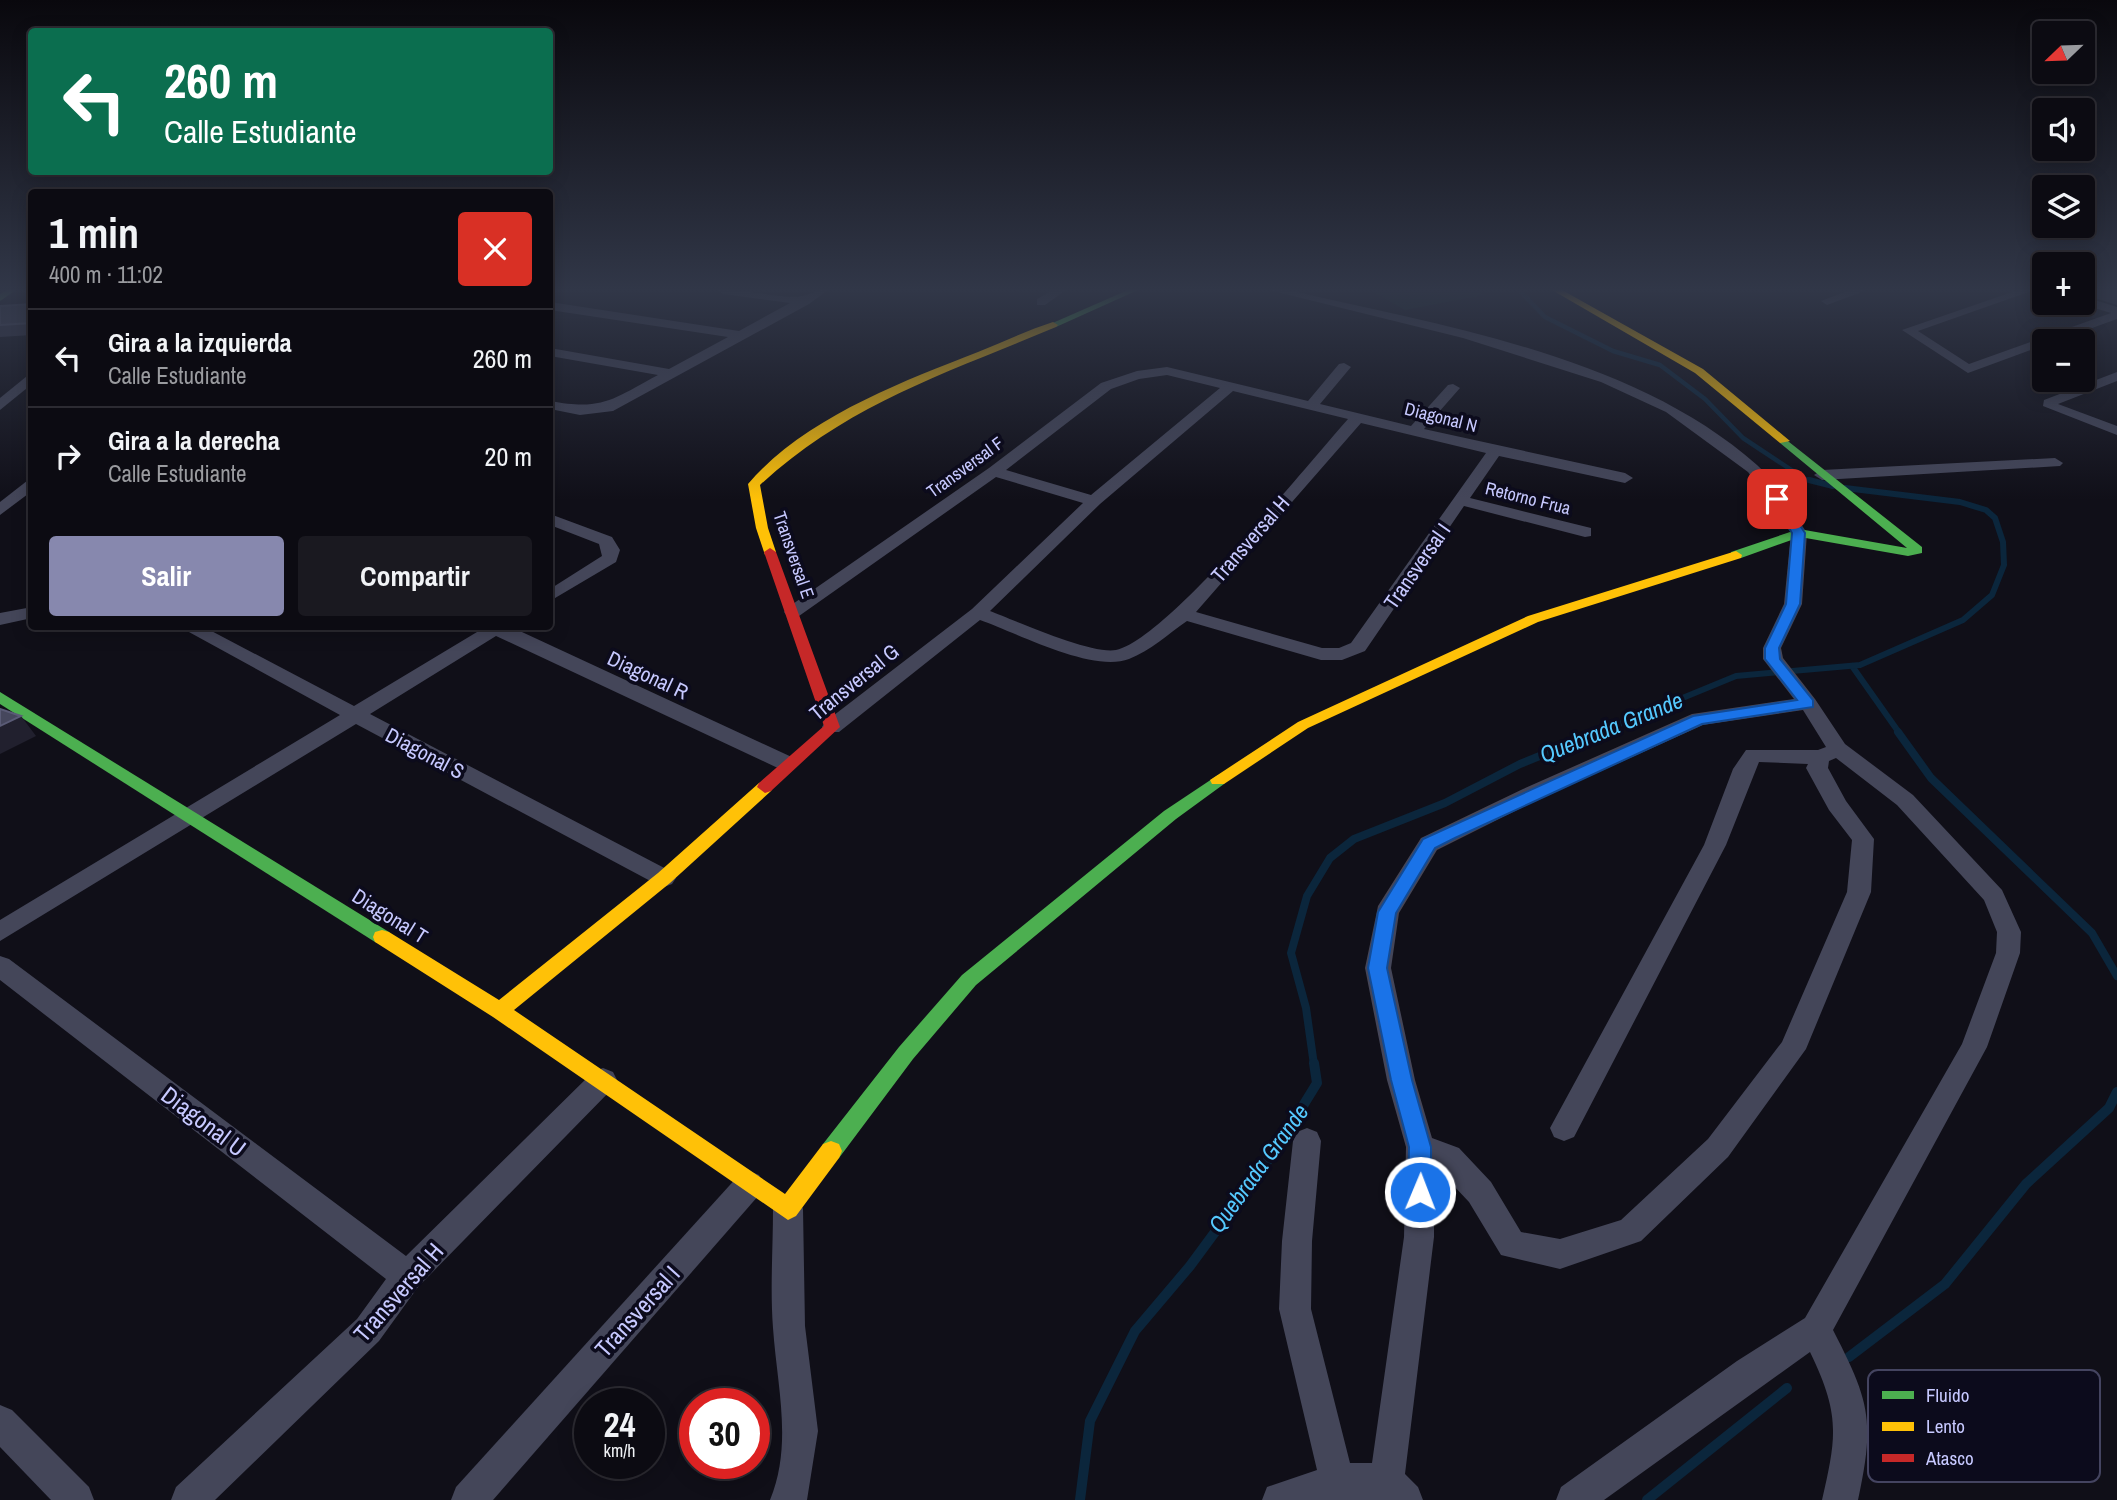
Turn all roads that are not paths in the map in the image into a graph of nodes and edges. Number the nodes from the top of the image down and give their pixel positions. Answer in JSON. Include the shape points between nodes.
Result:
{"nodes":[{"id":1,"x":595,"y":360,"type":"edge"},
{"id":2,"x":694,"y":360,"type":"edge"},
{"id":3,"x":967,"y":360,"type":"edge"},
{"id":4,"x":1546,"y":360,"type":"edge"},
{"id":5,"x":1680,"y":360,"type":"edge"},
{"id":6,"x":1954,"y":360,"type":"edge"},
{"id":7,"x":1992,"y":360,"type":"edge"},
{"id":8,"x":1344,"y":367,"type":"dead end"},
{"id":9,"x":1167,"y":371,"type":"joint"},
{"id":10,"x":669,"y":373,"type":"junction"},
{"id":11,"x":2117,"y":376,"type":"edge"},
{"id":12,"x":28,"y":380,"type":"edge"},
{"id":13,"x":1232,"y":385,"type":"junction"},
{"id":14,"x":1453,"y":388,"type":"dead end"},
{"id":15,"x":1312,"y":404,"type":"junction"},
{"id":16,"x":553,"y":405,"type":"edge"},
{"id":17,"x":0,"y":406,"type":"edge"},
{"id":18,"x":1357,"y":418,"type":"junction"},
{"id":19,"x":1416,"y":430,"type":"junction"},
{"id":20,"x":2117,"y":430,"type":"edge"},
{"id":21,"x":1495,"y":451,"type":"junction"},
{"id":22,"x":2055,"y":463,"type":"dead end"},
{"id":23,"x":994,"y":471,"type":"junction"},
{"id":24,"x":1625,"y":478,"type":"dead end"},
{"id":25,"x":1828,"y":479,"type":"junction"},
{"id":26,"x":28,"y":486,"type":"edge"},
{"id":27,"x":1094,"y":501,"type":"junction"},
{"id":28,"x":1462,"y":501,"type":"junction"},
{"id":29,"x":0,"y":510,"type":"edge"},
{"id":30,"x":553,"y":520,"type":"edge"},
{"id":31,"x":1585,"y":532,"type":"dead end"},
{"id":32,"x":1799,"y":533,"type":"junction"},
{"id":33,"x":553,"y":594,"type":"edge"},
{"id":34,"x":793,"y":612,"type":"junction"},
{"id":35,"x":28,"y":613,"type":"edge"},
{"id":36,"x":978,"y":613,"type":"junction"},
{"id":37,"x":1184,"y":614,"type":"junction"},
{"id":38,"x":0,"y":619,"type":"edge"},
{"id":39,"x":194,"y":630,"type":"edge"},
{"id":40,"x":490,"y":630,"type":"edge"},
{"id":41,"x":501,"y":630,"type":"edge"},
{"id":42,"x":1801,"y":695,"type":"junction"},
{"id":43,"x":0,"y":697,"type":"edge"},
{"id":44,"x":353,"y":715,"type":"junction"},
{"id":45,"x":832,"y":727,"type":"junction"},
{"id":46,"x":1829,"y":753,"type":"junction"},
{"id":47,"x":788,"y":764,"type":"junction"},
{"id":48,"x":190,"y":814,"type":"junction"},
{"id":49,"x":664,"y":877,"type":"junction"},
{"id":50,"x":0,"y":932,"type":"edge"},
{"id":51,"x":0,"y":967,"type":"edge"},
{"id":52,"x":500,"y":1011,"type":"junction"},
{"id":53,"x":603,"y":1080,"type":"junction"},
{"id":54,"x":1564,"y":1128,"type":"dead end"},
{"id":55,"x":1307,"y":1141,"type":"dead end"},
{"id":56,"x":1420,"y":1147,"type":"junction"},
{"id":57,"x":749,"y":1185,"type":"junction"},
{"id":58,"x":788,"y":1209,"type":"junction"},
{"id":59,"x":407,"y":1276,"type":"junction"},
{"id":60,"x":1816,"y":1329,"type":"junction"},
{"id":61,"x":0,"y":1422,"type":"edge"},
{"id":62,"x":1337,"y":1481,"type":"junction"},
{"id":63,"x":1396,"y":1490,"type":"edge"},
{"id":64,"x":76,"y":1500,"type":"edge"},
{"id":65,"x":189,"y":1500,"type":"edge"},
{"id":66,"x":468,"y":1500,"type":"edge"},
{"id":67,"x":788,"y":1500,"type":"edge"},
{"id":68,"x":1280,"y":1500,"type":"edge"},
{"id":69,"x":1574,"y":1500,"type":"edge"},
{"id":70,"x":1840,"y":1500,"type":"edge"}],
"edges":[{"from":1,"to":10,"type":"street"},
{"from":2,"to":10,"type":"street"},
{"from":3,"to":34,"type":"street","name":"Transversal E","via":[[815,433],[773,460],[754,484],[762,528]]},
{"from":4,"to":32,"type":"street","via":[[1606,379],[1671,409],[1754,469]]},
{"from":5,"to":25,"type":"street","via":[[1741,402]]},
{"from":6,"to":7,"type":"street","via":[[1968,369]]},
{"from":8,"to":15,"type":"street"},
{"from":9,"to":13,"type":"street","name":"Diagonal N"},
{"from":9,"to":23,"type":"street","name":"Transversal F","via":[[1106,386]]},
{"from":10,"to":16,"type":"street","via":[[642,392],[596,411]]},
{"from":11,"to":20,"type":"street","via":[[2049,403]]},
{"from":12,"to":17,"type":"street"},
{"from":13,"to":15,"type":"street","name":"Diagonal N"},
{"from":13,"to":27,"type":"street","name":"Transversal G"},
{"from":14,"to":19,"type":"street"},
{"from":15,"to":18,"type":"street","name":"Diagonal N"},
{"from":18,"to":19,"type":"street","name":"Diagonal N"},
{"from":18,"to":37,"type":"street","name":"Transversal H"},
{"from":19,"to":21,"type":"street","name":"Diagonal N"},
{"from":21,"to":24,"type":"street","name":"Diagonal N"},
{"from":21,"to":28,"type":"street","name":"Transversal I"},
{"from":22,"to":25,"type":"street"},
{"from":23,"to":27,"type":"street"},
{"from":23,"to":34,"type":"street","name":"Transversal F"},
{"from":25,"to":32,"type":"street","via":[[1917,550]]},
{"from":26,"to":29,"type":"street"},
{"from":27,"to":36,"type":"street","name":"Transversal G"},
{"from":28,"to":31,"type":"street","name":"Retorno Frua"},
{"from":28,"to":37,"type":"street","name":"Transversal I","via":[[1358,646],[1342,654],[1321,654]]},
{"from":30,"to":33,"type":"street","via":[[606,541],[611,550],[610,558]]},
{"from":32,"to":42,"type":"street","via":[[1793,604],[1772,648],[1773,659]]},
{"from":32,"to":58,"type":"street","via":[[1533,619],[1303,726],[1242,762],[970,980],[906,1054]]},
{"from":34,"to":45,"type":"street","name":"Transversal E"},
{"from":35,"to":38,"type":"street"},
{"from":36,"to":37,"type":"street","name":"Transversal H","via":[[1098,657],[1135,650]]},
{"from":36,"to":45,"type":"street","name":"Transversal G"},
{"from":39,"to":44,"type":"street","name":"Diagonal S"},
{"from":40,"to":44,"type":"street"},
{"from":41,"to":47,"type":"street","name":"Diagonal R"},
{"from":42,"to":46,"type":"street"},
{"from":42,"to":56,"type":"street","via":[[1699,719],[1429,844],[1387,912],[1378,968]]},
{"from":43,"to":48,"type":"street","name":"Diagonal T"},
{"from":44,"to":48,"type":"street"},
{"from":44,"to":49,"type":"street","name":"Diagonal S"},
{"from":45,"to":47,"type":"street","name":"Transversal G"},
{"from":46,"to":54,"type":"street","via":[[1753,755],[1715,845]]},
{"from":46,"to":56,"type":"street","via":[[1817,768],[1863,839],[1859,892],[1793,1049],[1718,1148],[1630,1231],[1560,1254],[1512,1245],[1480,1192],[1449,1157]]},
{"from":46,"to":60,"type":"street","via":[[1905,800],[1994,896],[2004,914],[2009,943],[1974,1047]]},
{"from":47,"to":49,"type":"street","name":"Transversal G"},
{"from":48,"to":50,"type":"street"},
{"from":48,"to":52,"type":"street","name":"Diagonal T"},
{"from":49,"to":52,"type":"street","name":"Transversal G"},
{"from":51,"to":59,"type":"street","name":"Diagonal U"},
{"from":52,"to":53,"type":"street","name":"Diagonal T"},
{"from":53,"to":57,"type":"street","name":"Diagonal T"},
{"from":53,"to":59,"type":"street","name":"Transversal H"},
{"from":55,"to":62,"type":"street","via":[[1295,1309]]},
{"from":56,"to":63,"type":"street","via":[[1419,1237]]},
{"from":57,"to":58,"type":"street","name":"Diagonal T"},
{"from":57,"to":66,"type":"street","name":"Transversal I"},
{"from":58,"to":67,"type":"street","via":[[789,1326],[801,1431]]},
{"from":59,"to":65,"type":"street","name":"Transversal H","via":[[368,1330]]},
{"from":60,"to":69,"type":"street"},
{"from":60,"to":70,"type":"street","via":[[1844,1389],[1850,1419],[1852,1441]]},
{"from":61,"to":64,"type":"street"},
{"from":62,"to":63,"type":"street"},
{"from":62,"to":68,"type":"street"}]}
